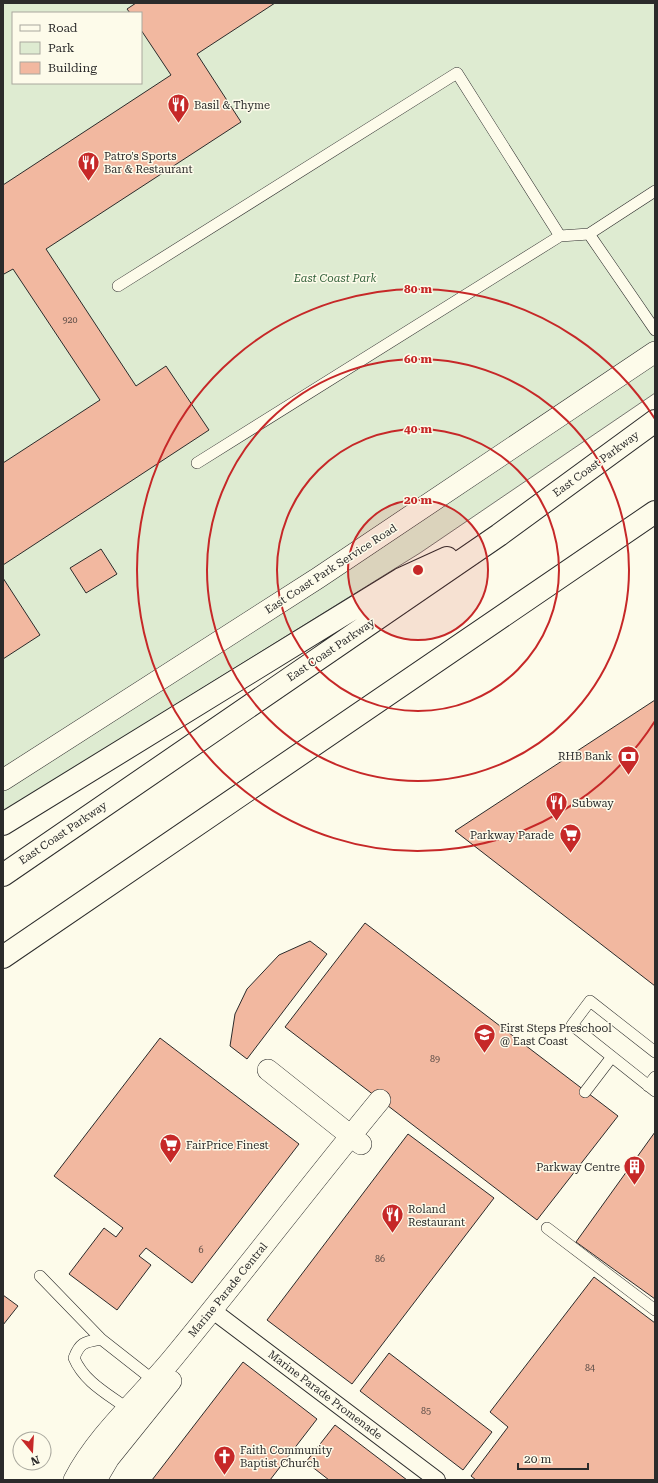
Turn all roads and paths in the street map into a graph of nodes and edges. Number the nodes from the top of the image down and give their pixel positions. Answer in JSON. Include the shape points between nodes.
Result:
{"nodes":[{"id":1,"x":655,"y":191,"type":"edge"},
{"id":2,"x":589,"y":234,"type":"junction"},
{"id":3,"x":560,"y":236,"type":"junction"},
{"id":4,"x":118,"y":286,"type":"dead end"},
{"id":5,"x":655,"y":330,"type":"edge"},
{"id":6,"x":655,"y":352,"type":"edge"},
{"id":7,"x":655,"y":421,"type":"edge"},
{"id":8,"x":197,"y":463,"type":"dead end"},
{"id":9,"x":655,"y":512,"type":"edge"},
{"id":10,"x":499,"y":535,"type":"junction"},
{"id":11,"x":3,"y":780,"type":"edge"},
{"id":12,"x":3,"y":824,"type":"edge"},
{"id":13,"x":3,"y":875,"type":"edge"},
{"id":14,"x":3,"y":957,"type":"edge"},
{"id":15,"x":655,"y":1052,"type":"edge"},
{"id":16,"x":612,"y":1058,"type":"junction"},
{"id":17,"x":268,"y":1070,"type":"dead end"},
{"id":18,"x":655,"y":1077,"type":"edge"},
{"id":19,"x":652,"y":1088,"type":"edge"},
{"id":20,"x":585,"y":1092,"type":"dead end"},
{"id":21,"x":385,"y":1104,"type":"dead end"},
{"id":22,"x":356,"y":1140,"type":"junction"},
{"id":23,"x":547,"y":1228,"type":"dead end"},
{"id":24,"x":40,"y":1276,"type":"dead end"},
{"id":25,"x":655,"y":1310,"type":"edge"},
{"id":26,"x":218,"y":1314,"type":"junction"},
{"id":27,"x":101,"y":1339,"type":"junction"},
{"id":28,"x":160,"y":1385,"type":"junction"},
{"id":29,"x":128,"y":1409,"type":"junction"},
{"id":30,"x":74,"y":1480,"type":"edge"},
{"id":31,"x":96,"y":1480,"type":"edge"},
{"id":32,"x":437,"y":1480,"type":"edge"}],
"edges":[{"from":1,"to":2,"type":"lane"},
{"from":2,"to":3,"type":"lane"},
{"from":2,"to":5,"type":"lane"},
{"from":3,"to":4,"type":"lane","via":[[457,73]]},
{"from":3,"to":8,"type":"lane"},
{"from":6,"to":11,"type":"street","name":"East Coast Park Service Road","via":[[318,578]]},
{"from":7,"to":10,"type":"highway","name":"East Coast Parkway"},
{"from":9,"to":14,"type":"highway"},
{"from":10,"to":12,"type":"highway","via":[[401,579]]},
{"from":10,"to":13,"type":"highway","name":"East Coast Parkway"},
{"from":15,"to":16,"type":"lane","via":[[590,1001],[572,1025]]},
{"from":16,"to":19,"type":"lane"},
{"from":16,"to":20,"type":"lane"},
{"from":17,"to":22,"type":"street"},
{"from":18,"to":19,"type":"lane"},
{"from":21,"to":22,"type":"street","name":"Marine Parade Central"},
{"from":22,"to":26,"type":"street","name":"Marine Parade Central"},
{"from":23,"to":25,"type":"lane"},
{"from":24,"to":27,"type":"lane"},
{"from":26,"to":28,"type":"street","name":"Marine Parade Central"},
{"from":26,"to":32,"type":"street","name":"Marine Parade Promenade"},
{"from":27,"to":28,"type":"lane"},
{"from":27,"to":29,"type":"lane","via":[[85,1342],[78,1347],[74,1358],[86,1377]]},
{"from":28,"to":29,"type":"street","name":"Marine Parade Central"},
{"from":28,"to":31,"type":"street","name":"Marine Parade Central"},
{"from":29,"to":30,"type":"street","name":"Marine Parade Central","via":[[89,1454]]}]}
